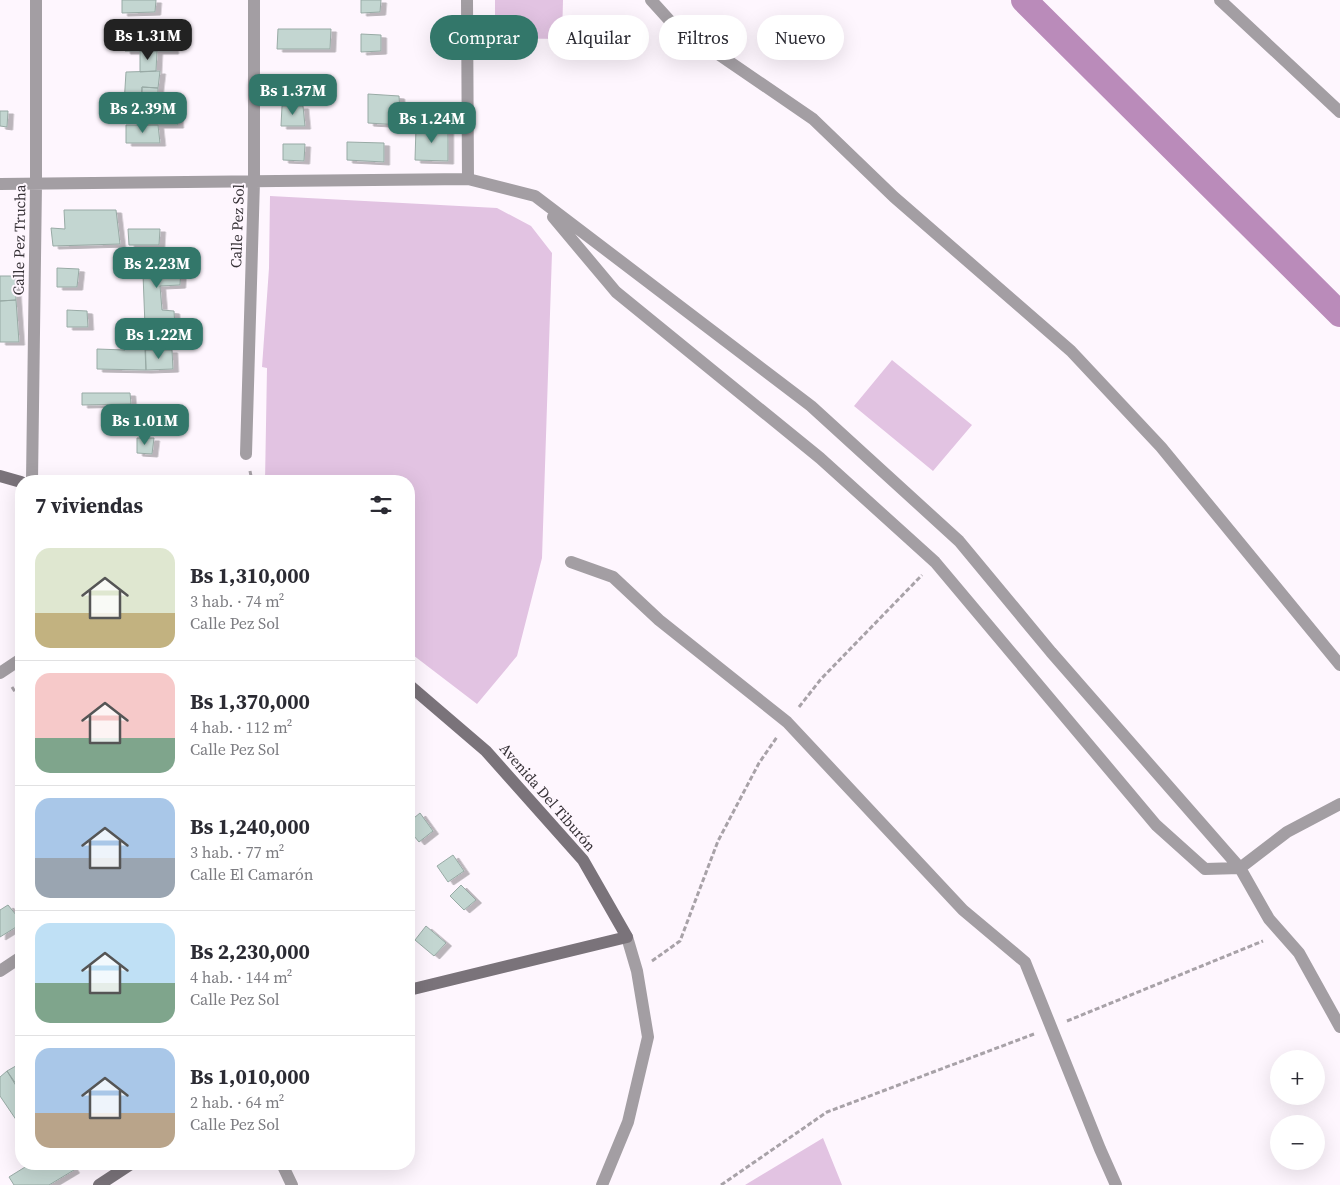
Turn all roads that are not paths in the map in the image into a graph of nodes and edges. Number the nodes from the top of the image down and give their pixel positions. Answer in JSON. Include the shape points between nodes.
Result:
{"nodes":[{"id":1,"x":36,"y":0,"type":"edge"},
{"id":2,"x":254,"y":0,"type":"edge"},
{"id":3,"x":467,"y":0,"type":"edge"},
{"id":4,"x":651,"y":0,"type":"edge"},
{"id":5,"x":1220,"y":0,"type":"edge"},
{"id":6,"x":1340,"y":112,"type":"edge"},
{"id":7,"x":468,"y":179,"type":"junction"},
{"id":8,"x":254,"y":181,"type":"junction"},
{"id":9,"x":0,"y":184,"type":"edge"},
{"id":10,"x":36,"y":184,"type":"junction"},
{"id":11,"x":538,"y":199,"type":"junction"},
{"id":12,"x":246,"y":454,"type":"dead end"},
{"id":13,"x":32,"y":475,"type":"edge"},
{"id":14,"x":0,"y":476,"type":"edge"},
{"id":15,"x":15,"y":480,"type":"edge"},
{"id":16,"x":571,"y":562,"type":"dead end"},
{"id":17,"x":15,"y":663,"type":"edge"},
{"id":18,"x":1340,"y":665,"type":"edge"},
{"id":19,"x":1,"y":672,"type":"edge"},
{"id":20,"x":415,"y":690,"type":"edge"},
{"id":21,"x":1340,"y":804,"type":"edge"},
{"id":22,"x":1240,"y":868,"type":"junction"},
{"id":23,"x":627,"y":938,"type":"junction"},
{"id":24,"x":15,"y":961,"type":"edge"},
{"id":25,"x":0,"y":971,"type":"edge"},
{"id":26,"x":415,"y":989,"type":"edge"},
{"id":27,"x":1340,"y":1027,"type":"edge"},
{"id":28,"x":122,"y":1170,"type":"edge"},
{"id":29,"x":285,"y":1170,"type":"edge"},
{"id":30,"x":99,"y":1185,"type":"edge"},
{"id":31,"x":292,"y":1185,"type":"edge"},
{"id":32,"x":602,"y":1185,"type":"edge"},
{"id":33,"x":1116,"y":1185,"type":"edge"}],
"edges":[{"from":1,"to":10,"type":"street","name":"Calle Pez Trucha"},
{"from":2,"to":8,"type":"street","name":"Calle Pez Sol"},
{"from":3,"to":7,"type":"street"},
{"from":4,"to":18,"type":"street","via":[[670,21],[813,120],[894,197],[1071,351],[1161,447]]},
{"from":5,"to":6,"type":"street"},
{"from":7,"to":8,"type":"street"},
{"from":7,"to":11,"type":"street"},
{"from":8,"to":10,"type":"street"},
{"from":8,"to":12,"type":"street","name":"Calle Pez Sol"},
{"from":9,"to":10,"type":"street"},
{"from":10,"to":13,"type":"street","name":"Calle Pez Trucha"},
{"from":11,"to":22,"type":"street","via":[[811,406],[959,540],[1051,652]]},
{"from":11,"to":22,"type":"street","via":[[616,292],[820,458],[935,562],[1156,825],[1205,869]]},
{"from":14,"to":15,"type":"street"},
{"from":16,"to":33,"type":"street","via":[[614,576],[659,620],[787,722],[963,910],[1025,962]]},
{"from":17,"to":19,"type":"street"},
{"from":20,"to":23,"type":"street","name":"Avenida Del Tiburón","via":[[486,751],[582,860]]},
{"from":21,"to":22,"type":"street","via":[[1287,832]]},
{"from":22,"to":27,"type":"street","via":[[1269,919],[1299,953]]},
{"from":23,"to":26,"type":"street"},
{"from":23,"to":32,"type":"street","name":"Avenida Del Tiburón","via":[[637,971],[648,1037],[628,1122]]},
{"from":24,"to":25,"type":"street"},
{"from":28,"to":30,"type":"street"},
{"from":29,"to":31,"type":"street"}]}
